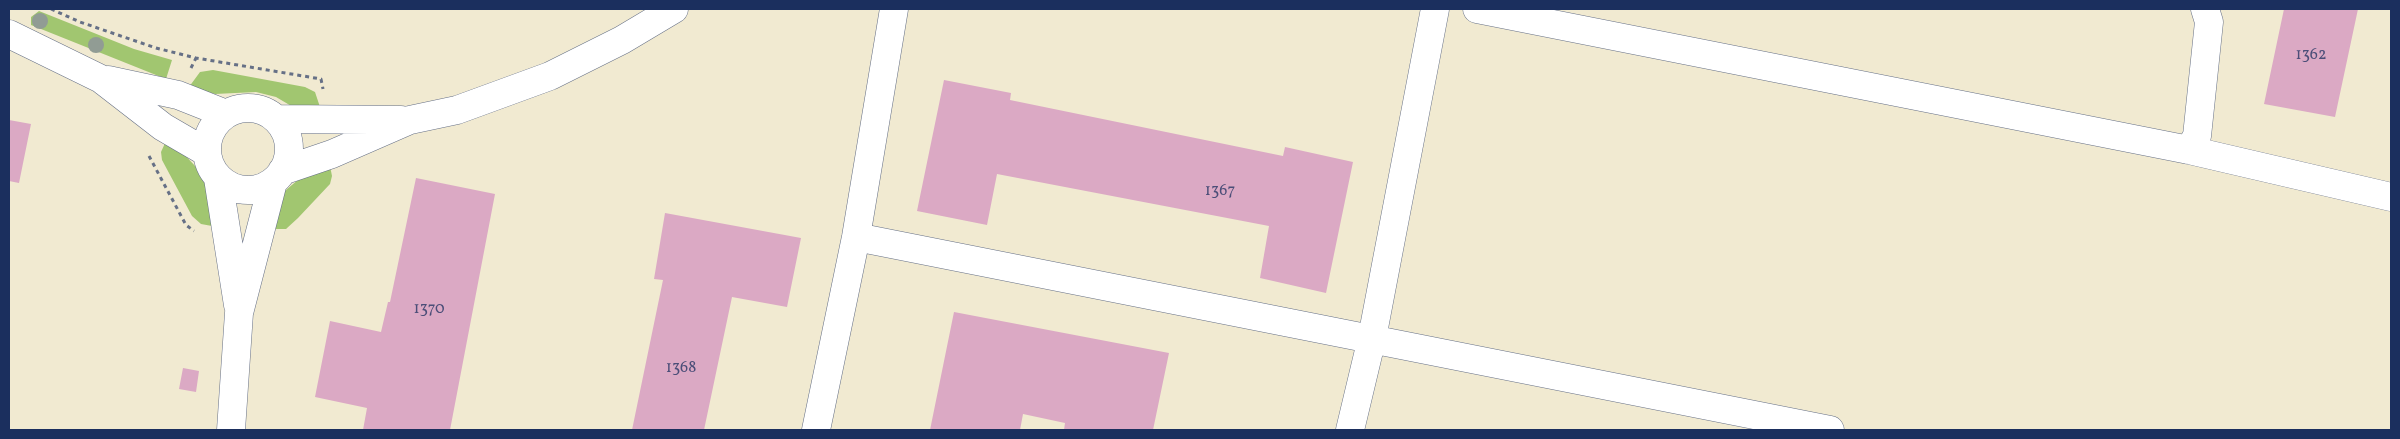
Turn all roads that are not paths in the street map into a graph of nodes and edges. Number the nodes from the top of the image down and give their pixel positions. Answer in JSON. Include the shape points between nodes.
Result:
{"nodes":[{"id":1,"x":674,"y":9,"type":"edge"},
{"id":2,"x":894,"y":9,"type":"edge"},
{"id":3,"x":1435,"y":9,"type":"edge"},
{"id":4,"x":1477,"y":9,"type":"edge"},
{"id":5,"x":2205,"y":9,"type":"edge"},
{"id":6,"x":9,"y":34,"type":"edge"},
{"id":7,"x":101,"y":79,"type":"junction"},
{"id":8,"x":226,"y":114,"type":"junction"},
{"id":9,"x":277,"y":119,"type":"junction"},
{"id":10,"x":410,"y":120,"type":"junction"},
{"id":11,"x":2189,"y":150,"type":"junction"},
{"id":12,"x":206,"y":152,"type":"junction"},
{"id":13,"x":278,"y":177,"type":"junction"},
{"id":14,"x":218,"y":178,"type":"junction"},
{"id":15,"x":2391,"y":197,"type":"edge"},
{"id":16,"x":856,"y":237,"type":"junction"},
{"id":17,"x":239,"y":312,"type":"junction"},
{"id":18,"x":1372,"y":338,"type":"junction"},
{"id":19,"x":231,"y":430,"type":"edge"},
{"id":20,"x":816,"y":430,"type":"edge"},
{"id":21,"x":1350,"y":430,"type":"edge"},
{"id":22,"x":1830,"y":430,"type":"edge"}],
"edges":[{"from":1,"to":10,"type":"street","via":[[622,40],[550,76],[457,110]]},
{"from":2,"to":16,"type":"street"},
{"from":3,"to":18,"type":"street"},
{"from":4,"to":11,"type":"street"},
{"from":5,"to":11,"type":"street","via":[[2209,22],[2197,136]]},
{"from":6,"to":7,"type":"street"},
{"from":7,"to":8,"type":"street","via":[[178,95]]},
{"from":7,"to":12,"type":"street","via":[[163,127]]},
{"from":8,"to":9,"type":"street","via":[[239,108],[253,108]]},
{"from":8,"to":12,"type":"street","via":[[208,137]]},
{"from":9,"to":10,"type":"street"},
{"from":9,"to":13,"type":"street","via":[[289,144],[288,158]]},
{"from":10,"to":13,"type":"street"},
{"from":11,"to":15,"type":"street"},
{"from":12,"to":14,"type":"street"},
{"from":13,"to":14,"type":"street","via":[[259,189],[244,190]]},
{"from":13,"to":17,"type":"street"},
{"from":14,"to":17,"type":"street"},
{"from":16,"to":18,"type":"street"},
{"from":16,"to":20,"type":"street"},
{"from":17,"to":19,"type":"street"},
{"from":18,"to":21,"type":"street"},
{"from":18,"to":22,"type":"street"}]}
